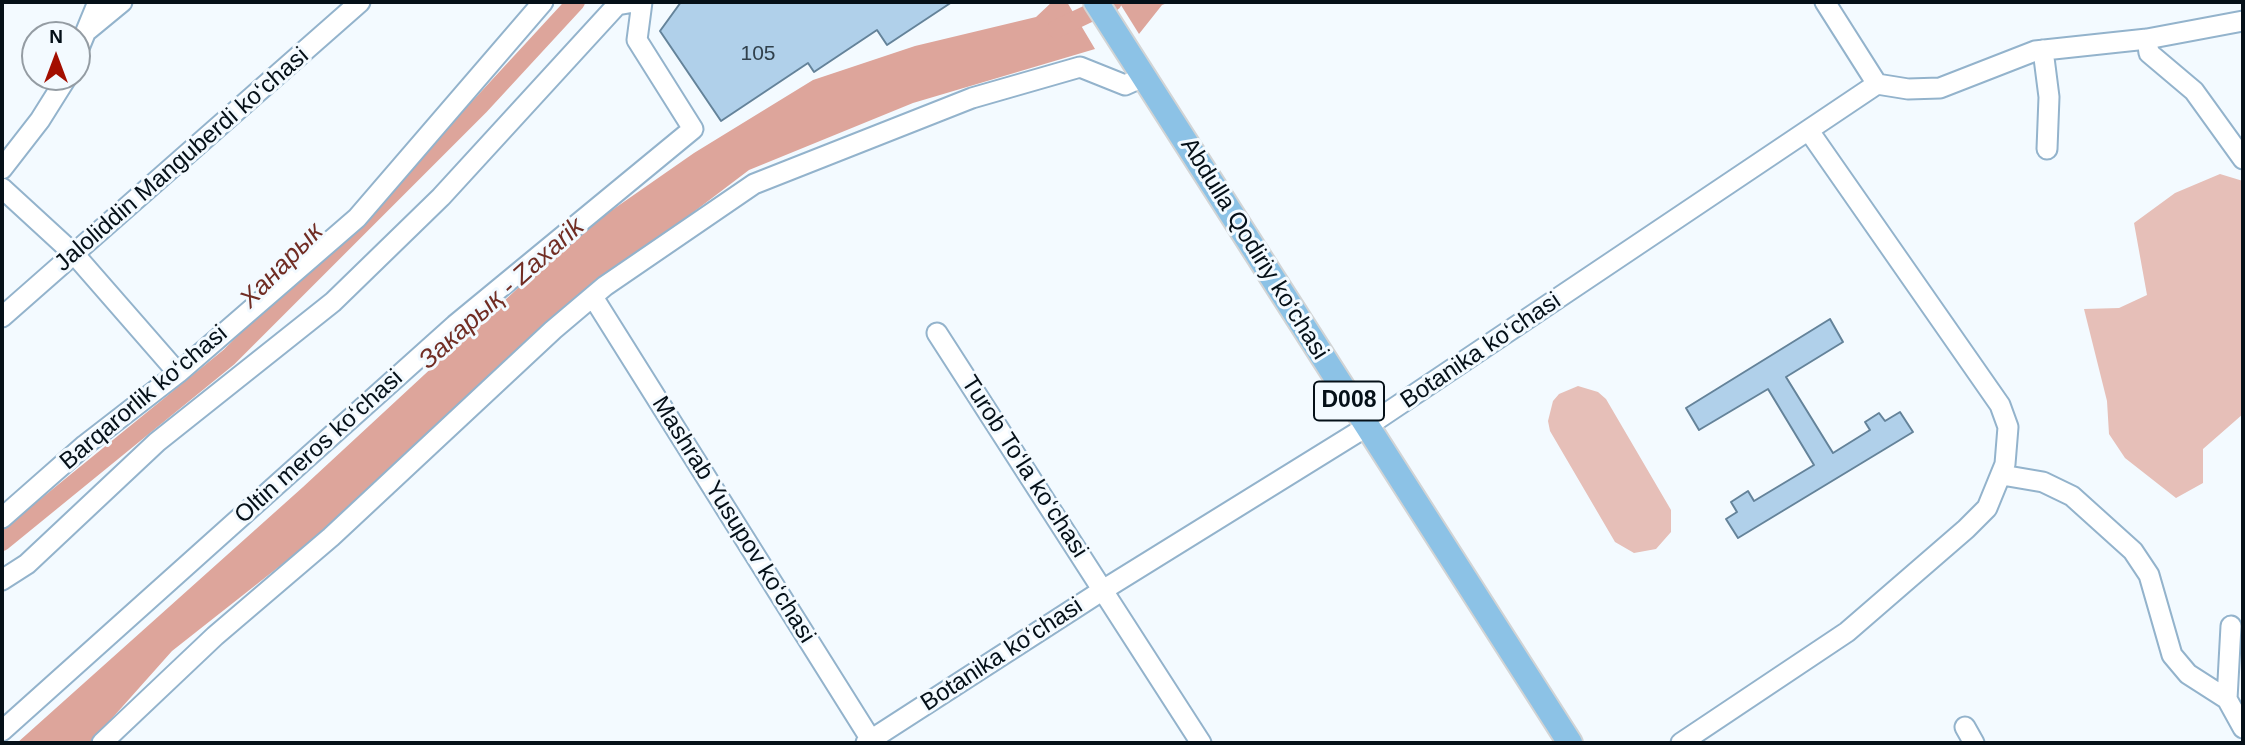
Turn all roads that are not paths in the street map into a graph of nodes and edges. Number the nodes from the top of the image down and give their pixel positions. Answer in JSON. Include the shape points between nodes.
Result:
{"nodes":[{"id":1,"x":99,"y":2,"type":"edge"},
{"id":2,"x":122,"y":2,"type":"edge"},
{"id":3,"x":360,"y":2,"type":"edge"},
{"id":4,"x":543,"y":2,"type":"edge"},
{"id":5,"x":634,"y":2,"type":"edge"},
{"id":6,"x":642,"y":2,"type":"edge"},
{"id":7,"x":1096,"y":2,"type":"edge"},
{"id":8,"x":1825,"y":2,"type":"edge"},
{"id":9,"x":90,"y":21,"type":"edge"},
{"id":10,"x":2243,"y":21,"type":"edge"},
{"id":11,"x":91,"y":28,"type":"edge"},
{"id":12,"x":2147,"y":38,"type":"junction"},
{"id":13,"x":2043,"y":50,"type":"junction"},
{"id":14,"x":1138,"y":66,"type":"junction"},
{"id":15,"x":1877,"y":84,"type":"junction"},
{"id":16,"x":58,"y":91,"type":"edge"},
{"id":17,"x":1809,"y":131,"type":"junction"},
{"id":18,"x":2047,"y":149,"type":"dead end"},
{"id":19,"x":2243,"y":159,"type":"edge"},
{"id":20,"x":2,"y":169,"type":"edge"},
{"id":21,"x":2,"y":188,"type":"edge"},
{"id":22,"x":75,"y":255,"type":"junction"},
{"id":23,"x":593,"y":297,"type":"junction"},
{"id":24,"x":2,"y":317,"type":"edge"},
{"id":25,"x":937,"y":333,"type":"dead end"},
{"id":26,"x":178,"y":373,"type":"junction"},
{"id":27,"x":1366,"y":427,"type":"junction"},
{"id":28,"x":2002,"y":475,"type":"junction"},
{"id":29,"x":2,"y":518,"type":"edge"},
{"id":30,"x":2,"y":580,"type":"edge"},
{"id":31,"x":1103,"y":590,"type":"junction"},
{"id":32,"x":2231,"y":626,"type":"dead end"},
{"id":33,"x":2227,"y":699,"type":"junction"},
{"id":34,"x":2243,"y":728,"type":"edge"},
{"id":35,"x":2,"y":731,"type":"edge"},
{"id":36,"x":870,"y":742,"type":"edge"},
{"id":37,"x":102,"y":743,"type":"edge"},
{"id":38,"x":1201,"y":743,"type":"edge"},
{"id":39,"x":1570,"y":743,"type":"edge"},
{"id":40,"x":1681,"y":743,"type":"edge"}],
"edges":[{"from":1,"to":9,"type":"street"},
{"from":2,"to":11,"type":"street"},
{"from":3,"to":22,"type":"street","name":"Jaloliddin Manguberdi ko‘chasi"},
{"from":4,"to":26,"type":"street","name":"Barqarorlik ko‘chasi","via":[[357,218]]},
{"from":5,"to":30,"type":"street","via":[[617,5],[441,197],[333,302],[157,442],[27,564]]},
{"from":6,"to":35,"type":"street","name":"Oltin meros ko‘chasi","via":[[637,40],[693,129],[455,325]]},
{"from":7,"to":14,"type":"main road","name":"Abdulla Qodiriy ko‘chasi","number":"D008"},
{"from":8,"to":15,"type":"street"},
{"from":10,"to":12,"type":"street"},
{"from":12,"to":13,"type":"street"},
{"from":12,"to":19,"type":"street","via":[[2149,53],[2194,91]]},
{"from":13,"to":15,"type":"street","via":[[1940,88]]},
{"from":13,"to":18,"type":"street","via":[[2049,97]]},
{"from":14,"to":23,"type":"street","via":[[1125,85],[1080,67],[972,98],[754,184]]},
{"from":14,"to":27,"type":"main road","name":"Abdulla Qodiriy ko‘chasi","number":"D008"},
{"from":15,"to":17,"type":"street","name":"Botanika ko‘chasi"},
{"from":16,"to":20,"type":"street"},
{"from":17,"to":27,"type":"street","name":"Botanika ko‘chasi"},
{"from":17,"to":28,"type":"street","via":[[2000,405],[2008,440]]},
{"from":21,"to":22,"type":"street"},
{"from":22,"to":24,"type":"street","name":"Jaloliddin Manguberdi ko‘chasi"},
{"from":22,"to":26,"type":"street"},
{"from":23,"to":36,"type":"street","name":"Mashrab Yusupov ko‘chasi"},
{"from":23,"to":37,"type":"street","via":[[331,537],[169,677]]},
{"from":25,"to":31,"type":"street","name":"Turob To‘la ko‘chasi"},
{"from":26,"to":29,"type":"street","name":"Barqarorlik ko‘chasi","via":[[85,445]]},
{"from":27,"to":31,"type":"street","name":"Botanika ko‘chasi"},
{"from":27,"to":39,"type":"main road","name":"Abdulla Qodiriy ko‘chasi","number":"D008"},
{"from":28,"to":33,"type":"street","via":[[2043,482],[2072,496],[2133,551],[2149,575],[2172,654],[2188,674]]},
{"from":28,"to":40,"type":"street","via":[[1981,515],[1847,632]]},
{"from":31,"to":36,"type":"street","name":"Botanika ko‘chasi"},
{"from":31,"to":38,"type":"street","name":"Turob To‘la ko‘chasi"},
{"from":32,"to":33,"type":"street"},
{"from":33,"to":34,"type":"street"}]}
